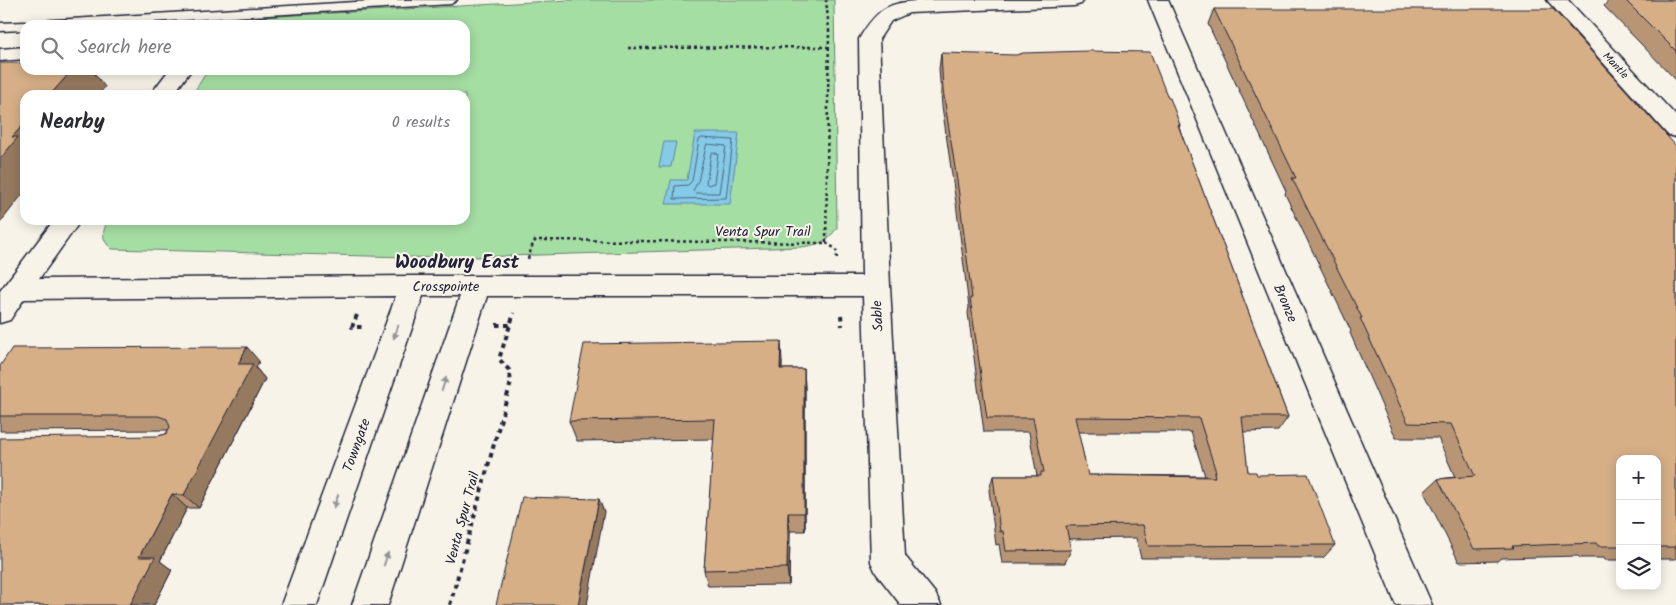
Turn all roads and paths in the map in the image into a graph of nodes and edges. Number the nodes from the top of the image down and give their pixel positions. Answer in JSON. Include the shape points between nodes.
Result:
{"nodes":[{"id":1,"x":452,"y":0,"type":"edge"},
{"id":2,"x":826,"y":0,"type":"edge"},
{"id":3,"x":1074,"y":0,"type":"edge"},
{"id":4,"x":1158,"y":0,"type":"edge"},
{"id":5,"x":1556,"y":0,"type":"edge"},
{"id":6,"x":121,"y":20,"type":"edge"},
{"id":7,"x":20,"y":26,"type":"edge"},
{"id":8,"x":0,"y":27,"type":"edge"},
{"id":9,"x":828,"y":47,"type":"junction"},
{"id":10,"x":628,"y":48,"type":"dead end"},
{"id":11,"x":20,"y":53,"type":"edge"},
{"id":12,"x":0,"y":55,"type":"edge"},
{"id":13,"x":176,"y":75,"type":"edge"},
{"id":14,"x":165,"y":90,"type":"edge"},
{"id":15,"x":1676,"y":130,"type":"edge"},
{"id":16,"x":64,"y":225,"type":"edge"},
{"id":17,"x":528,"y":257,"type":"dead end"},
{"id":18,"x":413,"y":286,"type":"junction"},
{"id":19,"x":477,"y":286,"type":"junction"},
{"id":20,"x":876,"y":286,"type":"junction"},
{"id":21,"x":17,"y":289,"type":"junction"},
{"id":22,"x":0,"y":312,"type":"edge"},
{"id":23,"x":511,"y":325,"type":"dead end"},
{"id":24,"x":299,"y":605,"type":"edge"},
{"id":25,"x":370,"y":605,"type":"edge"},
{"id":26,"x":450,"y":605,"type":"edge"},
{"id":27,"x":923,"y":605,"type":"edge"},
{"id":28,"x":1414,"y":605,"type":"edge"}],
"edges":[{"from":1,"to":6,"type":"lane"},
{"from":2,"to":9,"type":"path","name":"Venta Spur Trail"},
{"from":3,"to":20,"type":"street","name":"Sable","via":[[909,7],[882,17],[869,39]]},
{"from":4,"to":28,"type":"street","name":"Bronze"},
{"from":5,"to":15,"type":"street","name":"Mantle"},
{"from":7,"to":8,"type":"lane"},
{"from":9,"to":10,"type":"path"},
{"from":9,"to":17,"type":"path","name":"Venta Spur Trail","via":[[826,243],[536,240]]},
{"from":11,"to":12,"type":"street"},
{"from":13,"to":14,"type":"street"},
{"from":16,"to":21,"type":"street"},
{"from":18,"to":19,"type":"street","name":"Crosspointe"},
{"from":18,"to":21,"type":"street","name":"Crosspointe"},
{"from":18,"to":24,"type":"street","name":"Towngate","one_way":true},
{"from":19,"to":20,"type":"street","name":"Crosspointe"},
{"from":25,"to":19,"type":"street","one_way":true},
{"from":20,"to":27,"type":"street","name":"Sable","via":[[888,562]]},
{"from":21,"to":22,"type":"street"},
{"from":23,"to":26,"type":"path","name":"Venta Spur Trail","via":[[499,359],[509,370],[511,382]]}]}
